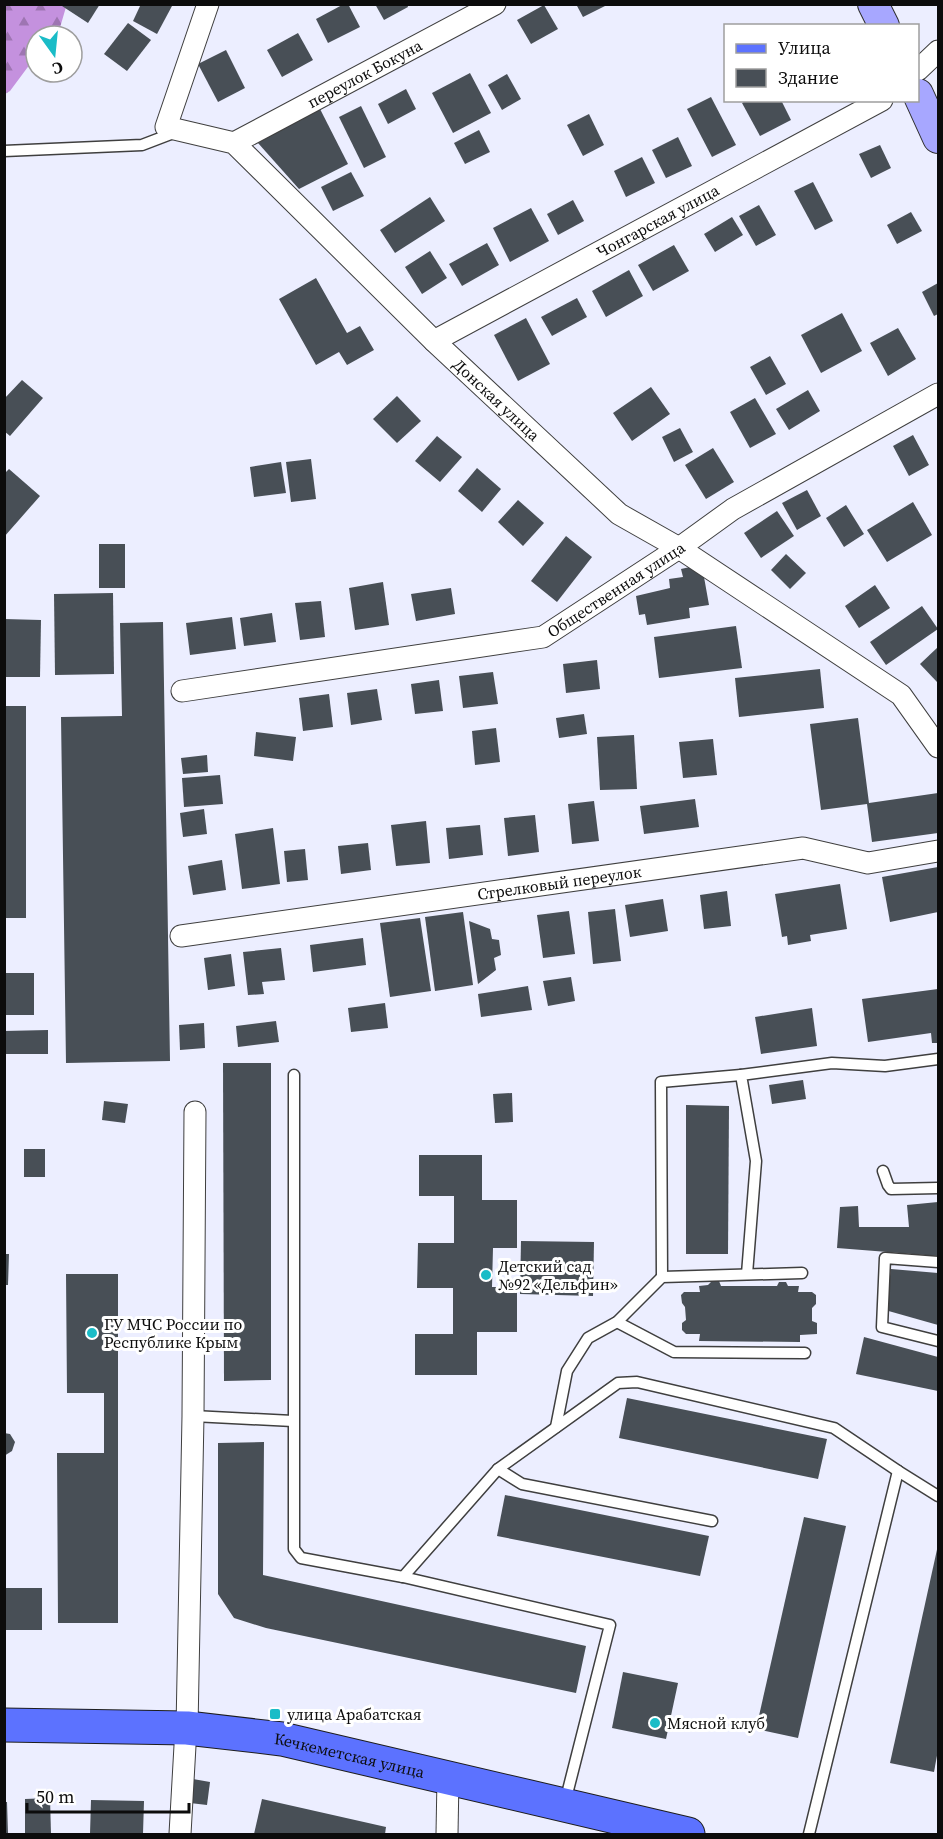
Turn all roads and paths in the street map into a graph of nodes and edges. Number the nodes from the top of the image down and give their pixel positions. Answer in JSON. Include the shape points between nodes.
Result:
{"nodes":[{"id":1,"x":208,"y":4,"type":"edge"},
{"id":2,"x":495,"y":4,"type":"edge"},
{"id":3,"x":873,"y":4,"type":"edge"},
{"id":4,"x":883,"y":24,"type":"edge"},
{"id":5,"x":939,"y":51,"type":"edge"},
{"id":6,"x":919,"y":69,"type":"edge"},
{"id":7,"x":919,"y":96,"type":"edge"},
{"id":8,"x":878,"y":102,"type":"edge"},
{"id":9,"x":179,"y":130,"type":"junction"},
{"id":10,"x":939,"y":138,"type":"edge"},
{"id":11,"x":234,"y":143,"type":"junction"},
{"id":12,"x":4,"y":151,"type":"edge"},
{"id":13,"x":434,"y":341,"type":"junction"},
{"id":14,"x":939,"y":394,"type":"edge"},
{"id":15,"x":678,"y":548,"type":"junction"},
{"id":16,"x":182,"y":691,"type":"dead end"},
{"id":17,"x":939,"y":747,"type":"edge"},
{"id":18,"x":939,"y":851,"type":"edge"},
{"id":19,"x":181,"y":936,"type":"dead end"},
{"id":20,"x":939,"y":1059,"type":"edge"},
{"id":21,"x":294,"y":1075,"type":"dead end"},
{"id":22,"x":741,"y":1075,"type":"junction"},
{"id":23,"x":195,"y":1112,"type":"dead end"},
{"id":24,"x":883,"y":1171,"type":"dead end"},
{"id":25,"x":939,"y":1188,"type":"edge"},
{"id":26,"x":939,"y":1262,"type":"edge"},
{"id":27,"x":802,"y":1273,"type":"dead end"},
{"id":28,"x":747,"y":1274,"type":"junction"},
{"id":29,"x":662,"y":1277,"type":"junction"},
{"id":30,"x":616,"y":1322,"type":"junction"},
{"id":31,"x":939,"y":1341,"type":"edge"},
{"id":32,"x":805,"y":1353,"type":"dead end"},
{"id":33,"x":193,"y":1416,"type":"junction"},
{"id":34,"x":293,"y":1421,"type":"junction"},
{"id":35,"x":556,"y":1427,"type":"junction"},
{"id":36,"x":498,"y":1469,"type":"junction"},
{"id":37,"x":898,"y":1471,"type":"junction"},
{"id":38,"x":939,"y":1496,"type":"edge"},
{"id":39,"x":712,"y":1521,"type":"dead end"},
{"id":40,"x":404,"y":1577,"type":"junction"},
{"id":41,"x":4,"y":1725,"type":"edge"},
{"id":42,"x":187,"y":1728,"type":"junction"},
{"id":43,"x":448,"y":1778,"type":"junction"},
{"id":44,"x":565,"y":1805,"type":"junction"},
{"id":45,"x":630,"y":1828,"type":"edge"},
{"id":46,"x":180,"y":1834,"type":"edge"},
{"id":47,"x":447,"y":1834,"type":"edge"},
{"id":48,"x":688,"y":1834,"type":"edge"},
{"id":49,"x":809,"y":1834,"type":"edge"}],
"edges":[{"from":1,"to":9,"type":"street","via":[[166,128]]},
{"from":2,"to":11,"type":"street","name":"переулок Бокуна"},
{"from":3,"to":4,"type":"main road"},
{"from":5,"to":6,"type":"street"},
{"from":7,"to":10,"type":"main road"},
{"from":8,"to":13,"type":"street","name":"Чонгарская улица"},
{"from":9,"to":11,"type":"street"},
{"from":9,"to":12,"type":"lane","via":[[142,145]]},
{"from":11,"to":13,"type":"street","name":"Донская улица"},
{"from":13,"to":15,"type":"street","name":"Донская улица","via":[[619,514]]},
{"from":14,"to":15,"type":"street","name":"Общественная улица","via":[[733,509]]},
{"from":15,"to":16,"type":"street","name":"Общественная улица","via":[[543,637]]},
{"from":15,"to":17,"type":"street","name":"Донская улица","via":[[901,695]]},
{"from":18,"to":19,"type":"street","name":"Стрелковый переулок","via":[[868,863],[803,848]]},
{"from":20,"to":22,"type":"lane","via":[[885,1066],[832,1063]]},
{"from":21,"to":34,"type":"lane"},
{"from":22,"to":28,"type":"lane","via":[[756,1161]]},
{"from":22,"to":29,"type":"lane","via":[[662,1082]]},
{"from":23,"to":33,"type":"street"},
{"from":24,"to":25,"type":"lane","via":[[891,1189]]},
{"from":26,"to":31,"type":"lane","via":[[885,1258],[882,1327]]},
{"from":27,"to":28,"type":"lane"},
{"from":28,"to":29,"type":"lane"},
{"from":29,"to":30,"type":"lane"},
{"from":30,"to":32,"type":"lane","via":[[674,1352]]},
{"from":30,"to":35,"type":"lane","via":[[588,1338],[567,1371]]},
{"from":33,"to":34,"type":"lane"},
{"from":33,"to":42,"type":"street"},
{"from":34,"to":40,"type":"lane","via":[[294,1549],[301,1558]]},
{"from":35,"to":36,"type":"lane"},
{"from":35,"to":37,"type":"lane","via":[[618,1383],[637,1382],[834,1428]]},
{"from":36,"to":39,"type":"lane","via":[[522,1484]]},
{"from":36,"to":40,"type":"lane"},
{"from":37,"to":38,"type":"lane"},
{"from":37,"to":49,"type":"lane"},
{"from":40,"to":44,"type":"lane","via":[[610,1625]]},
{"from":41,"to":42,"type":"main road","name":"Кечкеметская улица"},
{"from":42,"to":43,"type":"main road","name":"Кечкеметская улица","via":[[282,1739]]},
{"from":42,"to":46,"type":"street"},
{"from":43,"to":44,"type":"main road","name":"Кечкеметская улица"},
{"from":43,"to":47,"type":"street"},
{"from":44,"to":45,"type":"main road","name":"Кечкеметская улица"},
{"from":45,"to":48,"type":"main road","name":"Кечкеметская улица"}]}
